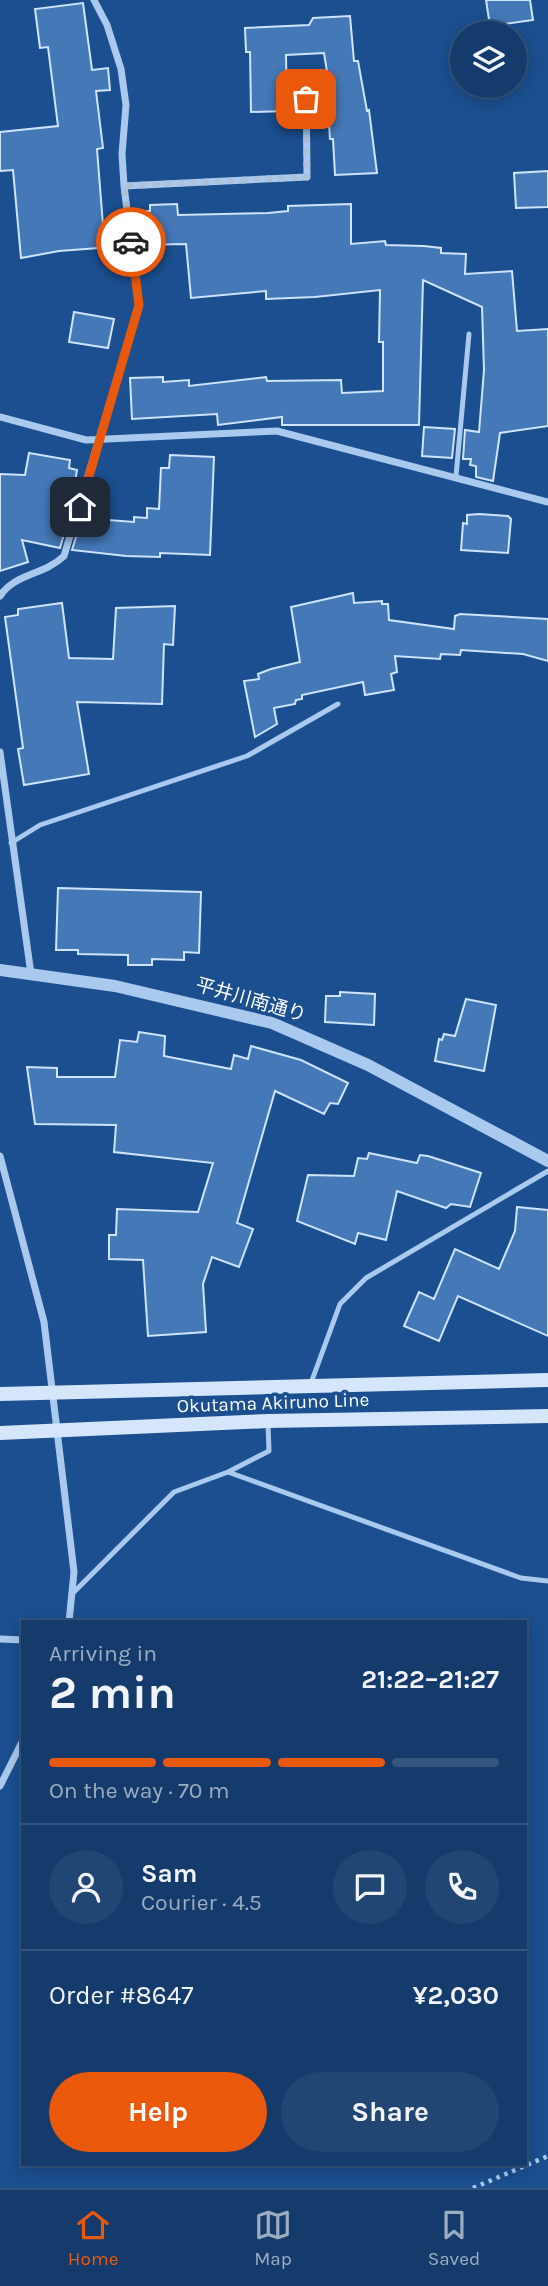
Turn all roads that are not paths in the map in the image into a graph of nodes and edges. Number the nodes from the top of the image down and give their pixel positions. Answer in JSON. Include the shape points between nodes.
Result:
{"nodes":[{"id":1,"x":94,"y":0,"type":"edge"},
{"id":2,"x":306,"y":73,"type":"dead end"},
{"id":3,"x":124,"y":186,"type":"junction"},
{"id":4,"x":469,"y":334,"type":"dead end"},
{"id":5,"x":0,"y":417,"type":"edge"},
{"id":6,"x":98,"y":440,"type":"junction"},
{"id":7,"x":456,"y":476,"type":"junction"},
{"id":8,"x":548,"y":502,"type":"edge"},
{"id":9,"x":0,"y":596,"type":"edge"},
{"id":10,"x":338,"y":704,"type":"dead end"},
{"id":11,"x":0,"y":752,"type":"edge"},
{"id":12,"x":11,"y":844,"type":"junction"},
{"id":13,"x":0,"y":970,"type":"edge"},
{"id":14,"x":31,"y":974,"type":"junction"},
{"id":15,"x":0,"y":1156,"type":"edge"},
{"id":16,"x":548,"y":1161,"type":"edge"},
{"id":17,"x":548,"y":1171,"type":"edge"},
{"id":18,"x":548,"y":1380,"type":"edge"},
{"id":19,"x":310,"y":1385,"type":"junction"},
{"id":20,"x":52,"y":1392,"type":"junction"},
{"id":21,"x":0,"y":1394,"type":"edge"},
{"id":22,"x":548,"y":1416,"type":"edge"},
{"id":23,"x":268,"y":1421,"type":"junction"},
{"id":24,"x":57,"y":1430,"type":"junction"},
{"id":25,"x":0,"y":1433,"type":"edge"},
{"id":26,"x":228,"y":1472,"type":"junction"},
{"id":27,"x":548,"y":1581,"type":"edge"},
{"id":28,"x":73,"y":1593,"type":"junction"},
{"id":29,"x":69,"y":1620,"type":"edge"},
{"id":30,"x":0,"y":1639,"type":"edge"},
{"id":31,"x":21,"y":1640,"type":"edge"},
{"id":32,"x":21,"y":1744,"type":"edge"},
{"id":33,"x":0,"y":1786,"type":"edge"}],
"edges":[{"from":1,"to":3,"type":"street","via":[[121,69],[127,105]]},
{"from":2,"to":3,"type":"street","via":[[307,177]]},
{"from":3,"to":6,"type":"street","via":[[139,305]]},
{"from":4,"to":7,"type":"lane"},
{"from":5,"to":6,"type":"street"},
{"from":6,"to":7,"type":"street","via":[[277,430]]},
{"from":6,"to":9,"type":"street","via":[[64,556],[51,568],[6,586]]},
{"from":7,"to":8,"type":"street"},
{"from":10,"to":12,"type":"lane","via":[[247,757],[40,825]]},
{"from":11,"to":12,"type":"street"},
{"from":12,"to":14,"type":"street"},
{"from":13,"to":14,"type":"street","name":"平井川南通り"},
{"from":14,"to":16,"type":"street","name":"平井川南通り","via":[[115,986],[272,1023],[368,1065]]},
{"from":15,"to":20,"type":"street","via":[[44,1322]]},
{"from":17,"to":19,"type":"lane","via":[[366,1278],[336,1313]]},
{"from":18,"to":19,"type":"main road","name":"Okutama Akiruno Line"},
{"from":19,"to":20,"type":"main road","name":"Okutama Akiruno Line"},
{"from":20,"to":21,"type":"main road","name":"Okutama Akiruno Line"},
{"from":20,"to":24,"type":"street"},
{"from":22,"to":23,"type":"main road","name":"Okutama Akiruno Line"},
{"from":23,"to":24,"type":"main road","name":"Okutama Akiruno Line"},
{"from":23,"to":26,"type":"lane","via":[[269,1451]]},
{"from":24,"to":25,"type":"main road","name":"Okutama Akiruno Line"},
{"from":24,"to":28,"type":"street"},
{"from":26,"to":27,"type":"lane","via":[[521,1578]]},
{"from":26,"to":28,"type":"lane","via":[[174,1492]]},
{"from":28,"to":29,"type":"street"},
{"from":30,"to":31,"type":"street"},
{"from":32,"to":33,"type":"street"}]}
